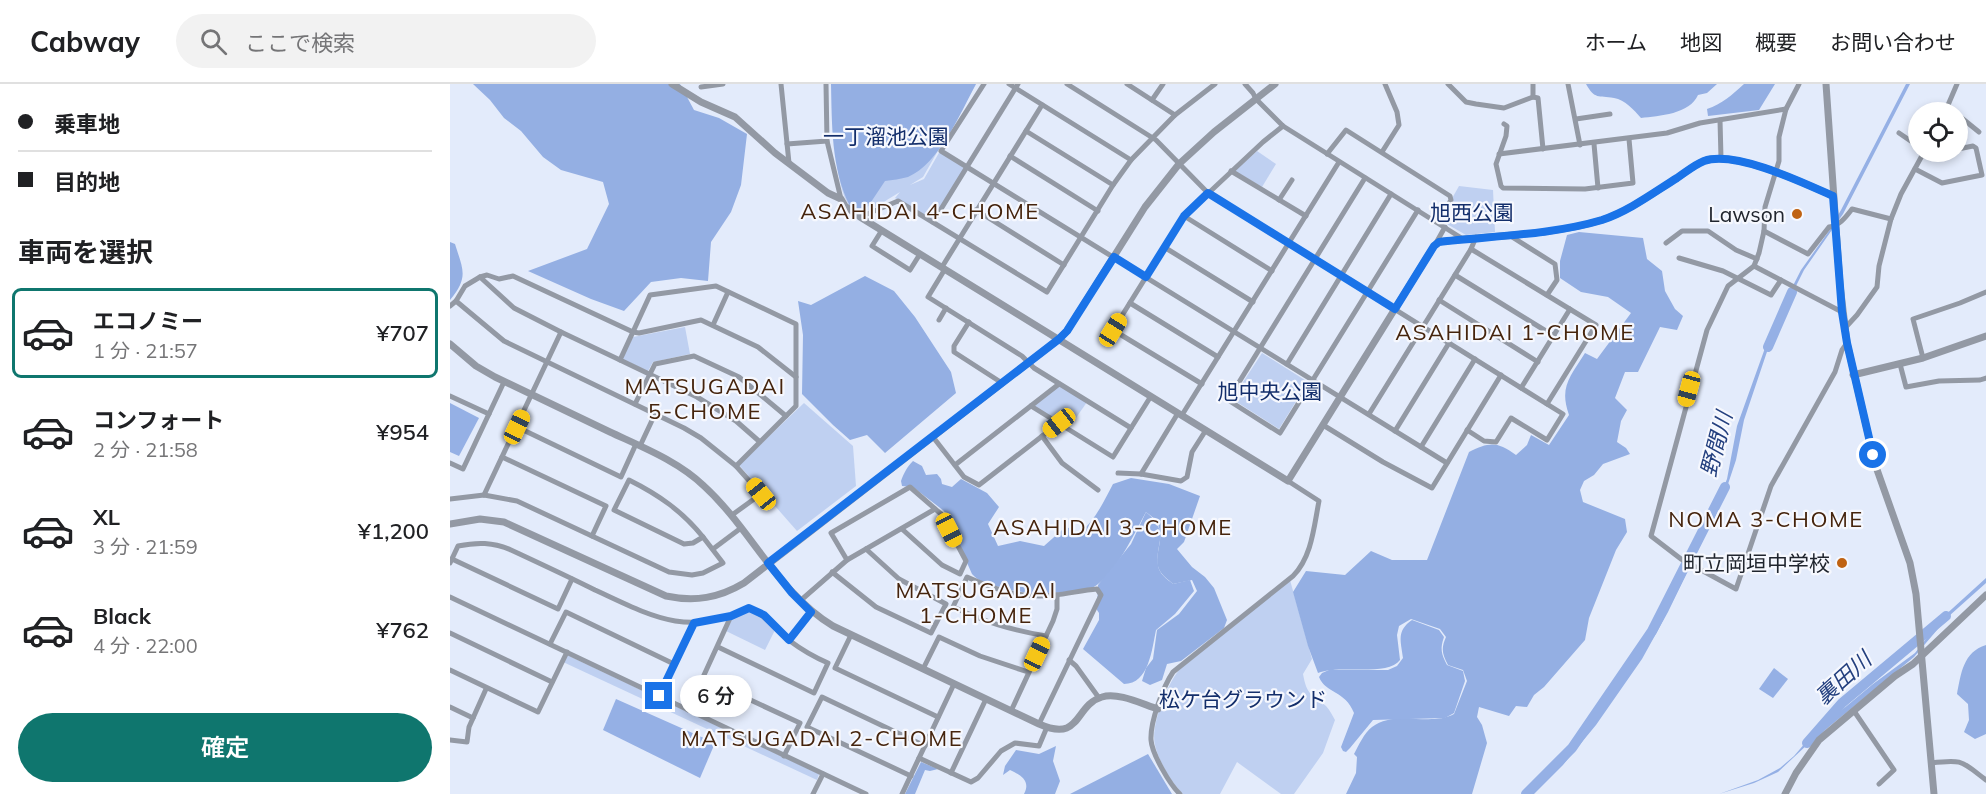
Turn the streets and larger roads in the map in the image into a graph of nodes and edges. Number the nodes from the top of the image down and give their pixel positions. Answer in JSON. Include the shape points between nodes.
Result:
{"nodes":[{"id":1,"x":672,"y":84,"type":"edge"},
{"id":2,"x":723,"y":84,"type":"edge"},
{"id":3,"x":781,"y":84,"type":"edge"},
{"id":4,"x":826,"y":84,"type":"edge"},
{"id":5,"x":984,"y":84,"type":"edge"},
{"id":6,"x":1009,"y":84,"type":"edge"},
{"id":7,"x":1067,"y":84,"type":"edge"},
{"id":8,"x":1127,"y":84,"type":"edge"},
{"id":9,"x":1163,"y":84,"type":"edge"},
{"id":10,"x":1215,"y":84,"type":"edge"},
{"id":11,"x":1245,"y":84,"type":"edge"},
{"id":12,"x":1275,"y":84,"type":"edge"},
{"id":13,"x":1385,"y":84,"type":"edge"},
{"id":14,"x":1448,"y":84,"type":"edge"},
{"id":15,"x":1533,"y":84,"type":"edge"},
{"id":16,"x":1568,"y":84,"type":"edge"},
{"id":17,"x":1799,"y":84,"type":"edge"},
{"id":18,"x":1826,"y":84,"type":"edge"},
{"id":19,"x":1957,"y":84,"type":"edge"},
{"id":20,"x":1017,"y":86,"type":"edge"},
{"id":21,"x":701,"y":87,"type":"dead end"},
{"id":22,"x":1533,"y":98,"type":"junction"},
{"id":23,"x":1256,"y":99,"type":"junction"},
{"id":24,"x":1152,"y":100,"type":"junction"},
{"id":25,"x":1950,"y":102,"type":"edge"},
{"id":26,"x":1042,"y":105,"type":"junction"},
{"id":27,"x":1786,"y":110,"type":"junction"},
{"id":28,"x":1610,"y":114,"type":"dead end"},
{"id":29,"x":1175,"y":115,"type":"junction"},
{"id":30,"x":1576,"y":118,"type":"junction"},
{"id":31,"x":1720,"y":120,"type":"junction"},
{"id":32,"x":1968,"y":123,"type":"edge"},
{"id":33,"x":1504,"y":124,"type":"dead end"},
{"id":34,"x":1283,"y":126,"type":"junction"},
{"id":35,"x":1026,"y":131,"type":"junction"},
{"id":36,"x":1979,"y":132,"type":"dead end"},
{"id":37,"x":1899,"y":133,"type":"dead end"},
{"id":38,"x":1152,"y":137,"type":"junction"},
{"id":39,"x":1629,"y":139,"type":"junction"},
{"id":40,"x":1908,"y":139,"type":"edge"},
{"id":41,"x":827,"y":141,"type":"junction"},
{"id":42,"x":788,"y":144,"type":"junction"},
{"id":43,"x":1594,"y":144,"type":"junction"},
{"id":44,"x":1580,"y":145,"type":"junction"},
{"id":45,"x":1968,"y":148,"type":"edge"},
{"id":46,"x":1543,"y":149,"type":"junction"},
{"id":47,"x":1382,"y":152,"type":"junction"},
{"id":48,"x":1327,"y":154,"type":"junction"},
{"id":49,"x":1499,"y":154,"type":"junction"},
{"id":50,"x":1010,"y":156,"type":"junction"},
{"id":51,"x":1721,"y":158,"type":"junction"},
{"id":52,"x":1131,"y":160,"type":"junction"},
{"id":53,"x":1339,"y":162,"type":"junction"},
{"id":54,"x":1919,"y":162,"type":"edge"},
{"id":55,"x":789,"y":163,"type":"junction"},
{"id":56,"x":1179,"y":164,"type":"junction"},
{"id":57,"x":968,"y":166,"type":"junction"},
{"id":58,"x":1915,"y":169,"type":"junction"},
{"id":59,"x":1231,"y":171,"type":"junction"},
{"id":60,"x":1777,"y":173,"type":"junction"},
{"id":61,"x":1365,"y":178,"type":"junction"},
{"id":62,"x":1292,"y":180,"type":"dead end"},
{"id":63,"x":994,"y":183,"type":"junction"},
{"id":64,"x":1113,"y":185,"type":"junction"},
{"id":65,"x":1598,"y":188,"type":"junction"},
{"id":66,"x":1208,"y":193,"type":"junction"},
{"id":67,"x":1392,"y":194,"type":"junction"},
{"id":68,"x":1833,"y":196,"type":"junction"},
{"id":69,"x":841,"y":199,"type":"junction"},
{"id":70,"x":1279,"y":200,"type":"junction"},
{"id":71,"x":976,"y":210,"type":"junction"},
{"id":72,"x":1418,"y":210,"type":"junction"},
{"id":73,"x":1098,"y":211,"type":"junction"},
{"id":74,"x":1184,"y":216,"type":"junction"},
{"id":75,"x":1306,"y":216,"type":"junction"},
{"id":76,"x":860,"y":217,"type":"junction"},
{"id":77,"x":1891,"y":219,"type":"junction"},
{"id":78,"x":933,"y":222,"type":"junction"},
{"id":79,"x":1437,"y":222,"type":"junction"},
{"id":80,"x":1836,"y":226,"type":"junction"},
{"id":81,"x":1445,"y":227,"type":"junction"},
{"id":82,"x":882,"y":230,"type":"junction"},
{"id":83,"x":1764,"y":231,"type":"junction"},
{"id":84,"x":1507,"y":234,"type":"junction"},
{"id":85,"x":1081,"y":237,"type":"junction"},
{"id":86,"x":1476,"y":237,"type":"junction"},
{"id":87,"x":959,"y":238,"type":"junction"},
{"id":88,"x":1463,"y":239,"type":"junction"},
{"id":89,"x":1436,"y":243,"type":"junction"},
{"id":90,"x":1666,"y":243,"type":"dead end"},
{"id":91,"x":1289,"y":244,"type":"junction"},
{"id":92,"x":1164,"y":247,"type":"junction"},
{"id":93,"x":1471,"y":249,"type":"junction"},
{"id":94,"x":920,"y":254,"type":"junction"},
{"id":95,"x":1114,"y":257,"type":"junction"},
{"id":96,"x":1679,"y":258,"type":"dead end"},
{"id":97,"x":1315,"y":260,"type":"junction"},
{"id":98,"x":1755,"y":262,"type":"junction"},
{"id":99,"x":1064,"y":265,"type":"junction"},
{"id":100,"x":944,"y":268,"type":"junction"},
{"id":101,"x":1272,"y":271,"type":"junction"},
{"id":102,"x":1455,"y":275,"type":"junction"},
{"id":103,"x":480,"y":276,"type":"junction"},
{"id":104,"x":1341,"y":276,"type":"junction"},
{"id":105,"x":1146,"y":277,"type":"junction"},
{"id":106,"x":1737,"y":278,"type":"junction"},
{"id":107,"x":1781,"y":280,"type":"junction"},
{"id":108,"x":728,"y":292,"type":"junction"},
{"id":109,"x":1367,"y":292,"type":"junction"},
{"id":110,"x":1986,"y":292,"type":"edge"},
{"id":111,"x":1547,"y":295,"type":"junction"},
{"id":112,"x":1439,"y":300,"type":"junction"},
{"id":113,"x":456,"y":301,"type":"junction"},
{"id":114,"x":1253,"y":302,"type":"junction"},
{"id":115,"x":1130,"y":303,"type":"junction"},
{"id":116,"x":450,"y":306,"type":"edge"},
{"id":117,"x":946,"y":308,"type":"junction"},
{"id":118,"x":1395,"y":309,"type":"junction"},
{"id":119,"x":1570,"y":309,"type":"junction"},
{"id":120,"x":1842,"y":312,"type":"junction"},
{"id":121,"x":939,"y":320,"type":"dead end"},
{"id":122,"x":969,"y":322,"type":"junction"},
{"id":123,"x":713,"y":325,"type":"junction"},
{"id":124,"x":1423,"y":327,"type":"junction"},
{"id":125,"x":1845,"y":328,"type":"junction"},
{"id":126,"x":633,"y":332,"type":"junction"},
{"id":127,"x":1235,"y":332,"type":"junction"},
{"id":128,"x":561,"y":333,"type":"junction"},
{"id":129,"x":1554,"y":336,"type":"junction"},
{"id":130,"x":1986,"y":336,"type":"edge"},
{"id":131,"x":1059,"y":339,"type":"junction"},
{"id":132,"x":1449,"y":343,"type":"junction"},
{"id":133,"x":1847,"y":343,"type":"junction"},
{"id":134,"x":450,"y":344,"type":"edge"},
{"id":135,"x":1261,"y":348,"type":"junction"},
{"id":136,"x":1218,"y":357,"type":"junction"},
{"id":137,"x":1923,"y":358,"type":"junction"},
{"id":138,"x":1475,"y":359,"type":"junction"},
{"id":139,"x":620,"y":360,"type":"junction"},
{"id":140,"x":547,"y":362,"type":"junction"},
{"id":141,"x":1029,"y":362,"type":"junction"},
{"id":142,"x":1538,"y":362,"type":"junction"},
{"id":143,"x":1287,"y":364,"type":"junction"},
{"id":144,"x":1900,"y":364,"type":"junction"},
{"id":145,"x":649,"y":374,"type":"junction"},
{"id":146,"x":1501,"y":375,"type":"junction"},
{"id":147,"x":1853,"y":375,"type":"junction"},
{"id":148,"x":796,"y":377,"type":"junction"},
{"id":149,"x":1986,"y":378,"type":"edge"},
{"id":150,"x":1313,"y":380,"type":"junction"},
{"id":151,"x":504,"y":382,"type":"junction"},
{"id":152,"x":1002,"y":383,"type":"junction"},
{"id":153,"x":1059,"y":384,"type":"junction"},
{"id":154,"x":1202,"y":384,"type":"junction"},
{"id":155,"x":1521,"y":388,"type":"junction"},
{"id":156,"x":532,"y":395,"type":"junction"},
{"id":157,"x":450,"y":396,"type":"edge"},
{"id":158,"x":1151,"y":396,"type":"junction"},
{"id":159,"x":1341,"y":397,"type":"junction"},
{"id":160,"x":635,"y":404,"type":"junction"},
{"id":161,"x":1547,"y":404,"type":"junction"},
{"id":162,"x":1031,"y":406,"type":"junction"},
{"id":163,"x":489,"y":414,"type":"junction"},
{"id":164,"x":655,"y":414,"type":"junction"},
{"id":165,"x":1180,"y":414,"type":"junction"},
{"id":166,"x":1369,"y":414,"type":"junction"},
{"id":167,"x":786,"y":416,"type":"junction"},
{"id":168,"x":1059,"y":423,"type":"junction"},
{"id":169,"x":1323,"y":425,"type":"junction"},
{"id":170,"x":517,"y":427,"type":"junction"},
{"id":171,"x":1131,"y":428,"type":"junction"},
{"id":172,"x":1206,"y":430,"type":"junction"},
{"id":173,"x":1467,"y":430,"type":"junction"},
{"id":174,"x":1395,"y":431,"type":"junction"},
{"id":175,"x":1042,"y":436,"type":"junction"},
{"id":176,"x":933,"y":437,"type":"junction"},
{"id":177,"x":760,"y":442,"type":"junction"},
{"id":178,"x":638,"y":445,"type":"junction"},
{"id":179,"x":1421,"y":447,"type":"junction"},
{"id":180,"x":502,"y":457,"type":"junction"},
{"id":181,"x":450,"y":463,"type":"edge"},
{"id":182,"x":1447,"y":463,"type":"junction"},
{"id":183,"x":955,"y":465,"type":"junction"},
{"id":184,"x":736,"y":466,"type":"junction"},
{"id":185,"x":1118,"y":474,"type":"dead end"},
{"id":186,"x":1141,"y":474,"type":"junction"},
{"id":187,"x":1288,"y":481,"type":"junction"},
{"id":188,"x":1098,"y":490,"type":"dead end"},
{"id":189,"x":484,"y":495,"type":"junction"},
{"id":190,"x":450,"y":499,"type":"edge"},
{"id":191,"x":935,"y":509,"type":"junction"},
{"id":192,"x":732,"y":516,"type":"junction"},
{"id":193,"x":450,"y":524,"type":"edge"},
{"id":194,"x":741,"y":528,"type":"junction"},
{"id":195,"x":902,"y":529,"type":"junction"},
{"id":196,"x":592,"y":536,"type":"junction"},
{"id":197,"x":703,"y":537,"type":"junction"},
{"id":198,"x":713,"y":549,"type":"junction"},
{"id":199,"x":866,"y":549,"type":"junction"},
{"id":200,"x":847,"y":560,"type":"junction"},
{"id":201,"x":451,"y":561,"type":"edge"},
{"id":202,"x":768,"y":563,"type":"junction"},
{"id":203,"x":832,"y":572,"type":"junction"},
{"id":204,"x":572,"y":579,"type":"junction"},
{"id":205,"x":1057,"y":595,"type":"junction"},
{"id":206,"x":1986,"y":595,"type":"edge"},
{"id":207,"x":450,"y":597,"type":"edge"},
{"id":208,"x":800,"y":602,"type":"junction"},
{"id":209,"x":811,"y":612,"type":"junction"},
{"id":210,"x":731,"y":616,"type":"junction"},
{"id":211,"x":694,"y":623,"type":"junction"},
{"id":212,"x":450,"y":633,"type":"edge"},
{"id":213,"x":851,"y":635,"type":"junction"},
{"id":214,"x":1046,"y":636,"type":"junction"},
{"id":215,"x":789,"y":640,"type":"junction"},
{"id":216,"x":550,"y":644,"type":"junction"},
{"id":217,"x":718,"y":647,"type":"junction"},
{"id":218,"x":567,"y":652,"type":"junction"},
{"id":219,"x":1922,"y":656,"type":"junction"},
{"id":220,"x":1069,"y":660,"type":"junction"},
{"id":221,"x":674,"y":664,"type":"junction"},
{"id":222,"x":923,"y":669,"type":"junction"},
{"id":223,"x":450,"y":670,"type":"edge"},
{"id":224,"x":1028,"y":672,"type":"junction"},
{"id":225,"x":703,"y":678,"type":"junction"},
{"id":226,"x":552,"y":682,"type":"junction"},
{"id":227,"x":954,"y":684,"type":"junction"},
{"id":228,"x":486,"y":689,"type":"junction"},
{"id":229,"x":659,"y":696,"type":"junction"},
{"id":230,"x":1099,"y":698,"type":"junction"},
{"id":231,"x":986,"y":699,"type":"junction"},
{"id":232,"x":450,"y":707,"type":"edge"},
{"id":233,"x":1158,"y":708,"type":"junction"},
{"id":234,"x":688,"y":710,"type":"junction"},
{"id":235,"x":1011,"y":711,"type":"junction"},
{"id":236,"x":1854,"y":711,"type":"junction"},
{"id":237,"x":938,"y":717,"type":"junction"},
{"id":238,"x":473,"y":718,"type":"junction"},
{"id":239,"x":1039,"y":724,"type":"junction"},
{"id":240,"x":1047,"y":728,"type":"junction"},
{"id":241,"x":450,"y":740,"type":"edge"},
{"id":242,"x":925,"y":746,"type":"junction"},
{"id":243,"x":784,"y":756,"type":"junction"},
{"id":244,"x":919,"y":758,"type":"junction"},
{"id":245,"x":1931,"y":763,"type":"junction"},
{"id":246,"x":951,"y":772,"type":"junction"},
{"id":247,"x":823,"y":774,"type":"junction"},
{"id":248,"x":910,"y":776,"type":"junction"},
{"id":249,"x":1986,"y":780,"type":"edge"},
{"id":250,"x":1879,"y":784,"type":"dead end"},
{"id":251,"x":813,"y":794,"type":"edge"},
{"id":252,"x":866,"y":794,"type":"edge"},
{"id":253,"x":902,"y":794,"type":"edge"},
{"id":254,"x":1180,"y":794,"type":"edge"},
{"id":255,"x":1785,"y":794,"type":"edge"},
{"id":256,"x":1934,"y":794,"type":"edge"}],
"edges":[{"from":1,"to":55,"type":"street","via":[[735,117]]},
{"from":2,"to":21,"type":"street"},
{"from":3,"to":42,"type":"street"},
{"from":4,"to":41,"type":"street"},
{"from":5,"to":57,"type":"street","via":[[941,151]]},
{"from":6,"to":20,"type":"street"},
{"from":7,"to":38,"type":"street"},
{"from":8,"to":24,"type":"street"},
{"from":9,"to":24,"type":"street"},
{"from":10,"to":29,"type":"street"},
{"from":11,"to":23,"type":"street"},
{"from":12,"to":23,"type":"street"},
{"from":13,"to":47,"type":"street","via":[[1400,125]]},
{"from":14,"to":22,"type":"street","via":[[1466,102],[1476,104],[1504,108]]},
{"from":15,"to":22,"type":"street"},
{"from":16,"to":30,"type":"street"},
{"from":17,"to":27,"type":"street"},
{"from":18,"to":68,"type":"street"},
{"from":19,"to":25,"type":"street"},
{"from":20,"to":26,"type":"street"},
{"from":20,"to":57,"type":"street"},
{"from":22,"to":46,"type":"street","via":[[1538,98]]},
{"from":23,"to":34,"type":"street"},
{"from":23,"to":56,"type":"street"},
{"from":24,"to":29,"type":"street"},
{"from":26,"to":35,"type":"street"},
{"from":26,"to":52,"type":"street"},
{"from":27,"to":31,"type":"street"},
{"from":27,"to":60,"type":"street","via":[[1779,137]]},
{"from":28,"to":30,"type":"street"},
{"from":29,"to":38,"type":"street"},
{"from":30,"to":44,"type":"street"},
{"from":31,"to":39,"type":"street"},
{"from":31,"to":51,"type":"street"},
{"from":32,"to":36,"type":"street"},
{"from":33,"to":49,"type":"street","via":[[1506,136]]},
{"from":34,"to":48,"type":"street"},
{"from":34,"to":59,"type":"street"},
{"from":35,"to":50,"type":"street"},
{"from":35,"to":64,"type":"street"},
{"from":37,"to":40,"type":"street"},
{"from":38,"to":52,"type":"street"},
{"from":38,"to":56,"type":"street"},
{"from":39,"to":43,"type":"street"},
{"from":39,"to":65,"type":"street","via":[[1633,183]]},
{"from":41,"to":42,"type":"street"},
{"from":41,"to":69,"type":"street"},
{"from":42,"to":55,"type":"street"},
{"from":43,"to":44,"type":"street"},
{"from":43,"to":65,"type":"street"},
{"from":44,"to":46,"type":"street"},
{"from":45,"to":58,"type":"street","via":[[1976,148],[1982,175],[1942,183]]},
{"from":46,"to":49,"type":"street"},
{"from":47,"to":48,"type":"street","via":[[1346,130]]},
{"from":47,"to":79,"type":"street","via":[[1450,196]]},
{"from":48,"to":53,"type":"street"},
{"from":49,"to":65,"type":"street","via":[[1496,164],[1503,188]]},
{"from":50,"to":63,"type":"street"},
{"from":50,"to":73,"type":"street"},
{"from":51,"to":60,"type":"street"},
{"from":51,"to":84,"type":"street","via":[[1705,160],[1639,202],[1602,220],[1569,228]]},
{"from":52,"to":64,"type":"street"},
{"from":53,"to":61,"type":"street"},
{"from":53,"to":75,"type":"street"},
{"from":54,"to":58,"type":"street"},
{"from":55,"to":69,"type":"street","via":[[828,194]]},
{"from":56,"to":66,"type":"street"},
{"from":56,"to":95,"type":"street","via":[[1145,207]]},
{"from":57,"to":63,"type":"street"},
{"from":57,"to":78,"type":"street"},
{"from":58,"to":77,"type":"street"},
{"from":59,"to":66,"type":"street"},
{"from":59,"to":70,"type":"street"},
{"from":60,"to":68,"type":"street"},
{"from":60,"to":83,"type":"street","via":[[1765,207]]},
{"from":61,"to":67,"type":"street"},
{"from":61,"to":97,"type":"street"},
{"from":62,"to":70,"type":"street"},
{"from":63,"to":71,"type":"street"},
{"from":63,"to":85,"type":"street"},
{"from":64,"to":73,"type":"street"},
{"from":66,"to":74,"type":"street"},
{"from":66,"to":91,"type":"street"},
{"from":67,"to":72,"type":"street"},
{"from":67,"to":104,"type":"street"},
{"from":68,"to":80,"type":"street"},
{"from":69,"to":76,"type":"street"},
{"from":70,"to":75,"type":"street"},
{"from":71,"to":87,"type":"street"},
{"from":71,"to":99,"type":"street"},
{"from":72,"to":79,"type":"street"},
{"from":72,"to":109,"type":"street"},
{"from":73,"to":85,"type":"street"},
{"from":74,"to":92,"type":"street"},
{"from":74,"to":101,"type":"street"},
{"from":75,"to":91,"type":"street"},
{"from":76,"to":78,"type":"street","via":[[898,201]]},
{"from":76,"to":82,"type":"street"},
{"from":77,"to":80,"type":"street","via":[[1852,210]]},
{"from":77,"to":125,"type":"street","via":[[1877,287]]},
{"from":78,"to":87,"type":"street"},
{"from":79,"to":81,"type":"street"},
{"from":80,"to":83,"type":"street","via":[[1829,227],[1808,254]]},
{"from":80,"to":120,"type":"street"},
{"from":81,"to":88,"type":"street"},
{"from":81,"to":89,"type":"street"},
{"from":82,"to":94,"type":"street"},
{"from":82,"to":94,"type":"street","via":[[872,246],[910,270]]},
{"from":83,"to":98,"type":"street"},
{"from":84,"to":86,"type":"street"},
{"from":84,"to":111,"type":"street","via":[[1555,264],[1557,280]]},
{"from":85,"to":95,"type":"street"},
{"from":85,"to":99,"type":"street"},
{"from":86,"to":88,"type":"street"},
{"from":86,"to":93,"type":"street"},
{"from":87,"to":99,"type":"street","via":[[1047,292]]},
{"from":87,"to":100,"type":"street"},
{"from":88,"to":89,"type":"street"},
{"from":89,"to":118,"type":"street"},
{"from":90,"to":98,"type":"street","via":[[1682,231],[1708,231]]},
{"from":91,"to":97,"type":"street"},
{"from":91,"to":101,"type":"street"},
{"from":92,"to":105,"type":"street"},
{"from":92,"to":114,"type":"street"},
{"from":93,"to":102,"type":"street"},
{"from":93,"to":111,"type":"street"},
{"from":94,"to":100,"type":"street"},
{"from":95,"to":105,"type":"street"},
{"from":95,"to":131,"type":"street"},
{"from":96,"to":106,"type":"street"},
{"from":97,"to":104,"type":"street"},
{"from":97,"to":135,"type":"street"},
{"from":98,"to":106,"type":"street"},
{"from":98,"to":107,"type":"street"},
{"from":100,"to":117,"type":"street","via":[[928,297]]},
{"from":100,"to":131,"type":"street"},
{"from":101,"to":114,"type":"street"},
{"from":102,"to":112,"type":"street"},
{"from":102,"to":129,"type":"street"},
{"from":103,"to":113,"type":"street","via":[[465,286]]},
{"from":103,"to":126,"type":"street","via":[[513,276]]},
{"from":103,"to":128,"type":"street","via":[[514,308]]},
{"from":104,"to":109,"type":"street"},
{"from":104,"to":143,"type":"street"},
{"from":105,"to":115,"type":"street"},
{"from":105,"to":127,"type":"street"},
{"from":106,"to":107,"type":"street","via":[[1771,295]]},
{"from":106,"to":133,"type":"street","via":[[1728,286],[1707,330],[1651,536],[1681,559],[1736,589],[1771,486],[1835,372]]},
{"from":107,"to":120,"type":"street"},
{"from":108,"to":123,"type":"street"},
{"from":108,"to":126,"type":"street","via":[[716,286],[650,295]]},
{"from":108,"to":148,"type":"street","via":[[796,324]]},
{"from":109,"to":118,"type":"street"},
{"from":109,"to":150,"type":"street"},
{"from":110,"to":137,"type":"street","via":[[1913,319]]},
{"from":111,"to":119,"type":"street"},
{"from":112,"to":124,"type":"street"},
{"from":112,"to":142,"type":"street"},
{"from":113,"to":116,"type":"street"},
{"from":113,"to":140,"type":"street","via":[[504,341]]},
{"from":114,"to":127,"type":"street"},
{"from":115,"to":136,"type":"street"},
{"from":115,"to":154,"type":"street","via":[[1113,330]]},
{"from":117,"to":121,"type":"street"},
{"from":117,"to":122,"type":"street"},
{"from":118,"to":124,"type":"street"},
{"from":118,"to":159,"type":"street"},
{"from":119,"to":129,"type":"street"},
{"from":119,"to":161,"type":"street","via":[[1596,325]]},
{"from":120,"to":125,"type":"street"},
{"from":122,"to":141,"type":"street"},
{"from":122,"to":152,"type":"street","via":[[954,352]]},
{"from":123,"to":126,"type":"street","via":[[701,320]]},
{"from":123,"to":148,"type":"street","via":[[758,346]]},
{"from":124,"to":132,"type":"street"},
{"from":124,"to":166,"type":"street"},
{"from":125,"to":133,"type":"street"},
{"from":126,"to":139,"type":"street"},
{"from":127,"to":135,"type":"street"},
{"from":127,"to":136,"type":"street"},
{"from":128,"to":139,"type":"street"},
{"from":128,"to":140,"type":"street"},
{"from":129,"to":142,"type":"street"},
{"from":130,"to":137,"type":"street"},
{"from":131,"to":141,"type":"street"},
{"from":131,"to":158,"type":"street"},
{"from":132,"to":138,"type":"street"},
{"from":132,"to":174,"type":"street"},
{"from":133,"to":147,"type":"street"},
{"from":134,"to":151,"type":"street","via":[[476,366]]},
{"from":135,"to":143,"type":"street"},
{"from":135,"to":150,"type":"street","via":[[1228,400],[1280,433]]},
{"from":136,"to":154,"type":"street"},
{"from":137,"to":144,"type":"street"},
{"from":138,"to":146,"type":"street"},
{"from":138,"to":179,"type":"street"},
{"from":139,"to":145,"type":"street"},
{"from":140,"to":156,"type":"street"},
{"from":140,"to":160,"type":"street"},
{"from":141,"to":152,"type":"street"},
{"from":141,"to":153,"type":"street"},
{"from":142,"to":155,"type":"street"},
{"from":143,"to":150,"type":"street"},
{"from":144,"to":147,"type":"street"},
{"from":144,"to":149,"type":"street","via":[[1906,387]]},
{"from":145,"to":160,"type":"street"},
{"from":145,"to":167,"type":"street","via":[[655,364],[694,356],[739,377]]},
{"from":145,"to":177,"type":"street","via":[[720,410]]},
{"from":146,"to":155,"type":"street"},
{"from":146,"to":173,"type":"street"},
{"from":147,"to":219,"type":"street","via":[[1875,464],[1910,563]]},
{"from":148,"to":167,"type":"street","via":[[796,406]]},
{"from":150,"to":159,"type":"street"},
{"from":151,"to":156,"type":"street"},
{"from":151,"to":163,"type":"street"},
{"from":152,"to":176,"type":"street"},
{"from":153,"to":162,"type":"street"},
{"from":153,"to":171,"type":"street"},
{"from":154,"to":165,"type":"street"},
{"from":155,"to":161,"type":"street"},
{"from":156,"to":170,"type":"street"},
{"from":156,"to":178,"type":"street"},
{"from":157,"to":163,"type":"street"},
{"from":158,"to":165,"type":"street"},
{"from":158,"to":171,"type":"street"},
{"from":159,"to":166,"type":"street"},
{"from":159,"to":169,"type":"street"},
{"from":160,"to":164,"type":"street"},
{"from":161,"to":173,"type":"street","via":[[1563,414],[1547,440],[1511,417],[1496,442],[1484,441]]},
{"from":162,"to":168,"type":"street"},
{"from":162,"to":183,"type":"street"},
{"from":163,"to":181,"type":"street","via":[[463,469]]},
{"from":164,"to":178,"type":"street"},
{"from":164,"to":184,"type":"street","via":[[701,438]]},
{"from":165,"to":172,"type":"street"},
{"from":165,"to":186,"type":"street"},
{"from":166,"to":174,"type":"street"},
{"from":167,"to":177,"type":"street"},
{"from":168,"to":171,"type":"street","via":[[1113,457]]},
{"from":168,"to":175,"type":"street"},
{"from":169,"to":182,"type":"street","via":[[1432,488]]},
{"from":169,"to":187,"type":"street"},
{"from":170,"to":178,"type":"street","via":[[621,477]]},
{"from":170,"to":180,"type":"street"},
{"from":172,"to":186,"type":"street","via":[[1181,481]]},
{"from":172,"to":187,"type":"street"},
{"from":173,"to":182,"type":"street"},
{"from":174,"to":179,"type":"street"},
{"from":175,"to":183,"type":"street","via":[[979,485],[964,477]]},
{"from":175,"to":188,"type":"street","via":[[1062,463]]},
{"from":176,"to":183,"type":"street"},
{"from":176,"to":202,"type":"street"},
{"from":177,"to":184,"type":"street"},
{"from":178,"to":192,"type":"street","via":[[686,471]]},
{"from":179,"to":182,"type":"street"},
{"from":180,"to":189,"type":"street"},
{"from":180,"to":196,"type":"street","via":[[606,506]]},
{"from":184,"to":192,"type":"street","via":[[761,494]]},
{"from":185,"to":186,"type":"street"},
{"from":187,"to":233,"type":"street","via":[[1319,501],[1302,565],[1173,672]]},
{"from":189,"to":190,"type":"street"},
{"from":189,"to":196,"type":"street","via":[[517,501]]},
{"from":191,"to":195,"type":"street"},
{"from":191,"to":195,"type":"street","via":[[966,561],[960,573],[934,559]]},
{"from":191,"to":200,"type":"street","via":[[909,487],[831,533]]},
{"from":192,"to":194,"type":"street"},
{"from":193,"to":202,"type":"street","via":[[480,519],[504,522],[653,591],[687,599],[732,590]]},
{"from":194,"to":198,"type":"street"},
{"from":194,"to":202,"type":"street"},
{"from":195,"to":199,"type":"street"},
{"from":196,"to":198,"type":"street","via":[[681,575],[703,573],[723,563]]},
{"from":197,"to":197,"type":"street","via":[[684,544],[614,510],[629,480],[667,501]]},
{"from":197,"to":198,"type":"street"},
{"from":199,"to":200,"type":"street"},
{"from":199,"to":203,"type":"street","via":[[899,579],[946,604],[931,633],[876,607]]},
{"from":200,"to":203,"type":"street"},
{"from":201,"to":204,"type":"street","via":[[458,546],[499,545]]},
{"from":201,"to":204,"type":"street","via":[[558,609]]},
{"from":202,"to":208,"type":"street"},
{"from":203,"to":208,"type":"street"},
{"from":204,"to":211,"type":"street","via":[[654,617]]},
{"from":205,"to":214,"type":"street","via":[[1058,609]]},
{"from":205,"to":214,"type":"street","via":[[1028,597],[967,578],[953,607],[1005,628]]},
{"from":205,"to":220,"type":"street","via":[[1097,589],[1101,595]]},
{"from":206,"to":219,"type":"street"},
{"from":207,"to":216,"type":"street"},
{"from":208,"to":209,"type":"street"},
{"from":209,"to":213,"type":"street"},
{"from":209,"to":215,"type":"street"},
{"from":210,"to":211,"type":"street"},
{"from":210,"to":215,"type":"street","via":[[749,608],[764,615]]},
{"from":210,"to":217,"type":"street"},
{"from":211,"to":221,"type":"street"},
{"from":212,"to":226,"type":"street"},
{"from":213,"to":222,"type":"street"},
{"from":213,"to":237,"type":"street","via":[[835,668]]},
{"from":214,"to":224,"type":"street"},
{"from":215,"to":217,"type":"street","via":[[828,663],[814,693]]},
{"from":216,"to":218,"type":"street"},
{"from":216,"to":221,"type":"street","via":[[566,612]]},
{"from":217,"to":225,"type":"street"},
{"from":218,"to":226,"type":"street"},
{"from":218,"to":229,"type":"street"},
{"from":219,"to":236,"type":"street"},
{"from":219,"to":245,"type":"street"},
{"from":220,"to":230,"type":"street"},
{"from":220,"to":239,"type":"street"},
{"from":221,"to":229,"type":"street"},
{"from":222,"to":224,"type":"street","via":[[939,637]]},
{"from":222,"to":227,"type":"street"},
{"from":223,"to":228,"type":"street"},
{"from":224,"to":235,"type":"street"},
{"from":225,"to":234,"type":"street"},
{"from":225,"to":243,"type":"street","via":[[800,723]]},
{"from":226,"to":228,"type":"street","via":[[538,711]]},
{"from":227,"to":231,"type":"street"},
{"from":227,"to":237,"type":"street"},
{"from":228,"to":238,"type":"street"},
{"from":229,"to":234,"type":"street"},
{"from":230,"to":233,"type":"street","via":[[1111,696]]},
{"from":230,"to":240,"type":"street","via":[[1071,726],[1060,730]]},
{"from":231,"to":235,"type":"street"},
{"from":231,"to":246,"type":"street"},
{"from":232,"to":238,"type":"street"},
{"from":233,"to":254,"type":"street","via":[[1152,745]]},
{"from":234,"to":243,"type":"street"},
{"from":235,"to":239,"type":"street"},
{"from":236,"to":250,"type":"street","via":[[1894,770]]},
{"from":236,"to":255,"type":"street","via":[[1819,740]]},
{"from":237,"to":242,"type":"street"},
{"from":238,"to":241,"type":"street","via":[[467,742]]},
{"from":239,"to":240,"type":"street"},
{"from":240,"to":246,"type":"street","via":[[1039,746],[1015,743],[1001,751],[975,781]]},
{"from":242,"to":244,"type":"street"},
{"from":242,"to":248,"type":"street","via":[[822,697],[807,727]]},
{"from":243,"to":247,"type":"street"},
{"from":244,"to":246,"type":"street"},
{"from":244,"to":248,"type":"street"},
{"from":245,"to":249,"type":"street","via":[[1963,762]]},
{"from":245,"to":256,"type":"street"},
{"from":247,"to":251,"type":"street"},
{"from":247,"to":252,"type":"street"},
{"from":248,"to":253,"type":"street"}]}
